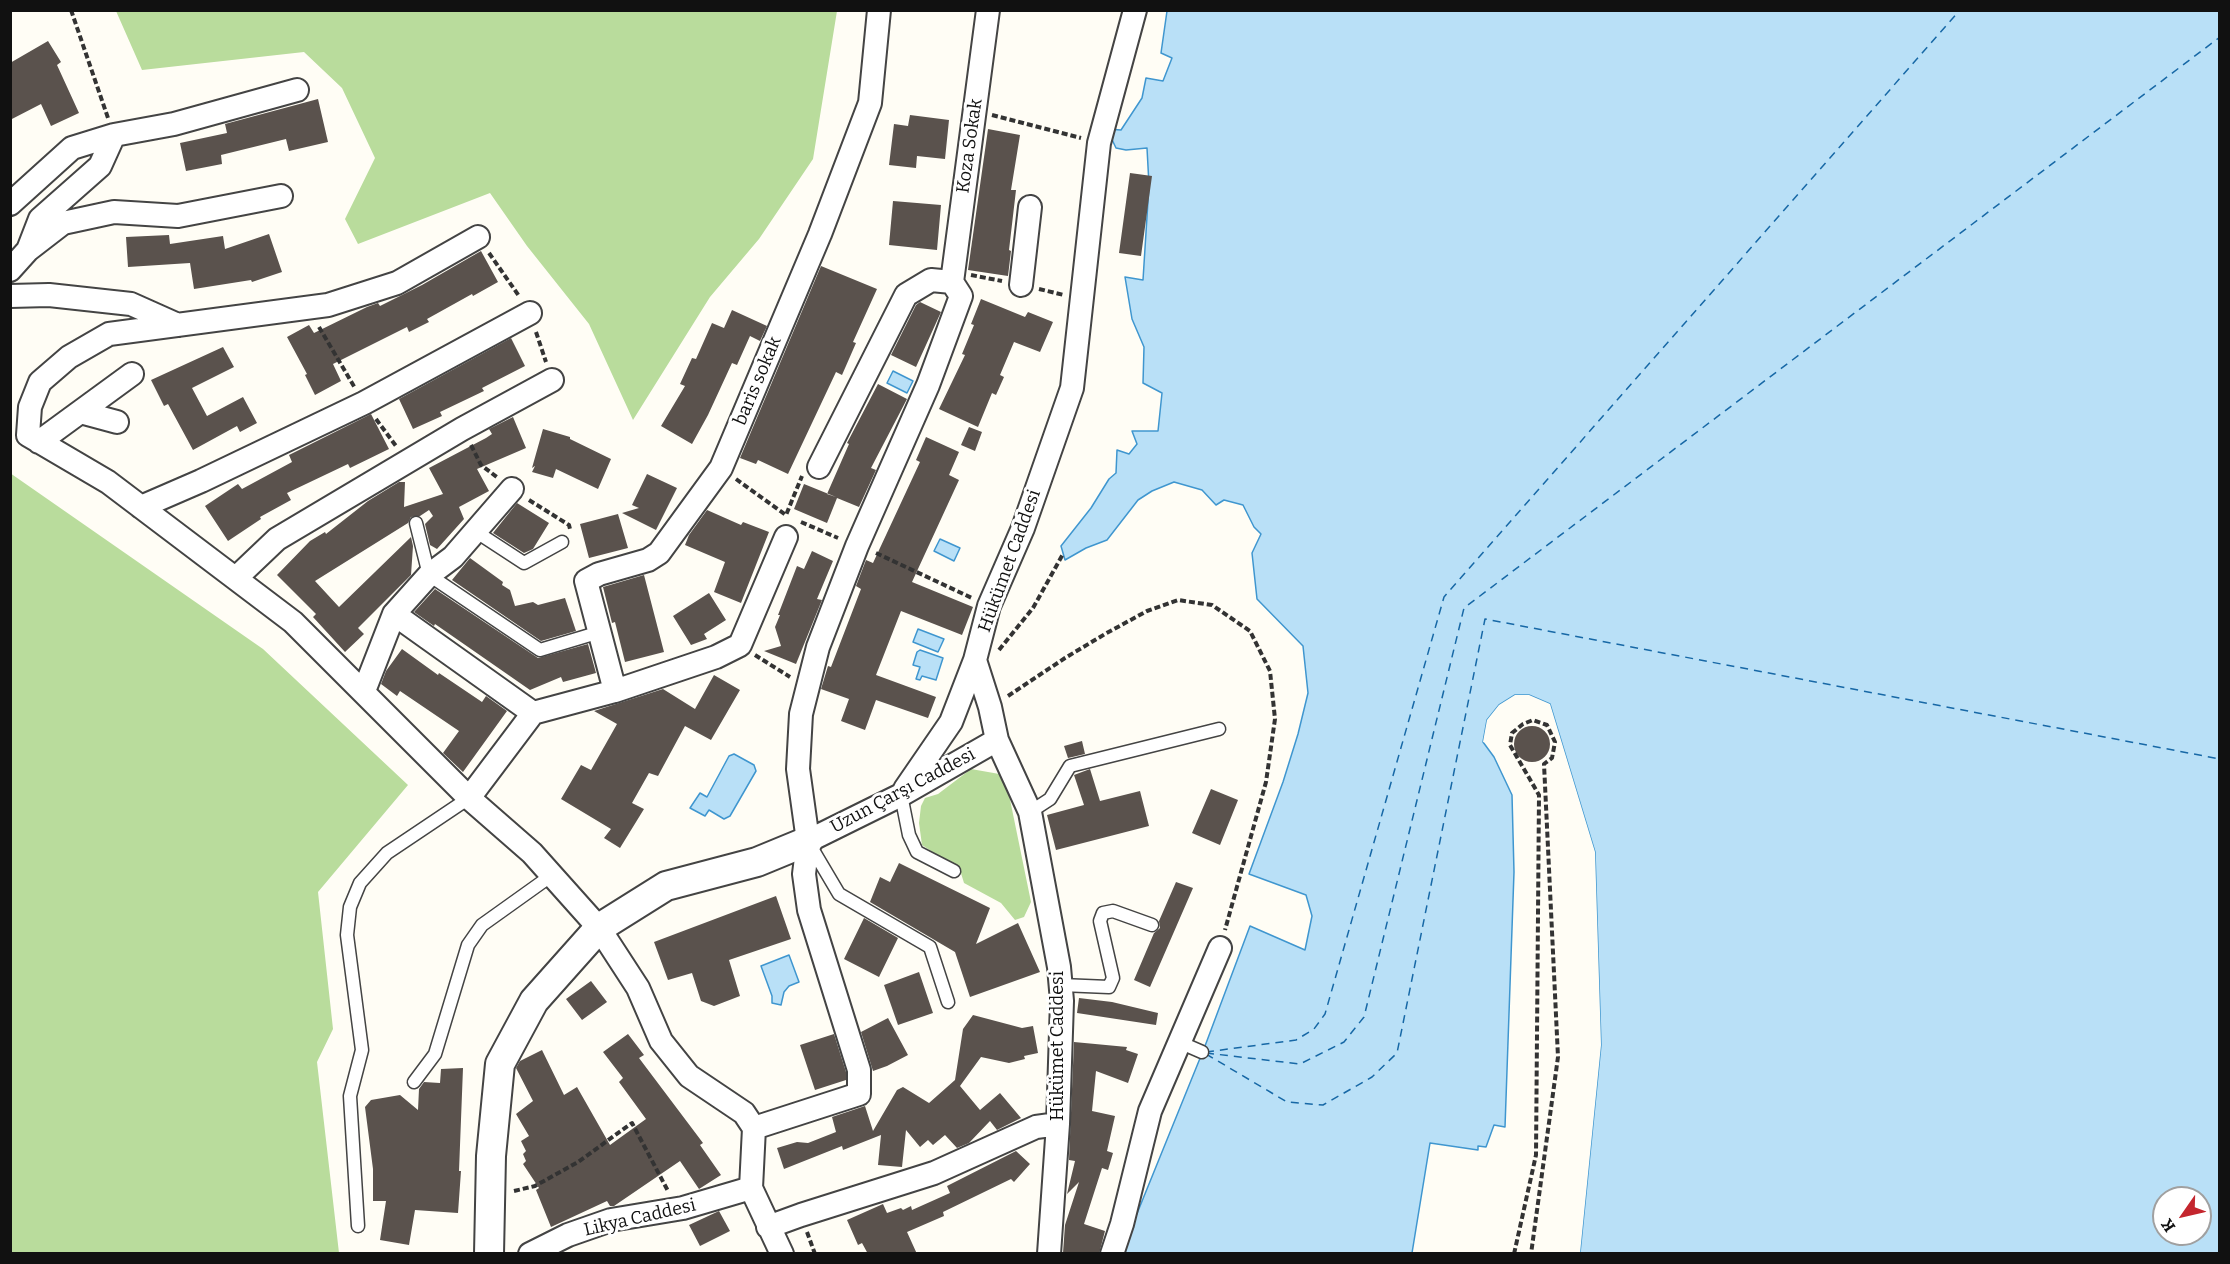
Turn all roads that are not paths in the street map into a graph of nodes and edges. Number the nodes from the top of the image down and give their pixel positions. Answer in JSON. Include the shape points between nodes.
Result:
{"nodes":[{"id":1,"x":879,"y":10,"type":"edge"},
{"id":2,"x":988,"y":10,"type":"edge"},
{"id":3,"x":1135,"y":10,"type":"edge"},
{"id":4,"x":297,"y":90,"type":"dead end"},
{"id":5,"x":114,"y":135,"type":"junction"},
{"id":6,"x":280,"y":196,"type":"dead end"},
{"id":7,"x":10,"y":204,"type":"edge"},
{"id":8,"x":1030,"y":207,"type":"dead end"},
{"id":9,"x":481,"y":242,"type":"road end"},
{"id":10,"x":28,"y":250,"type":"junction"},
{"id":11,"x":10,"y":270,"type":"edge"},
{"id":12,"x":952,"y":282,"type":"junction"},
{"id":13,"x":1021,"y":285,"type":"dead end"},
{"id":14,"x":10,"y":296,"type":"edge"},
{"id":15,"x":530,"y":313,"type":"road end"},
{"id":16,"x":177,"y":325,"type":"junction"},
{"id":17,"x":132,"y":374,"type":"dead end"},
{"id":18,"x":552,"y":380,"type":"road end"},
{"id":19,"x":80,"y":412,"type":"junction"},
{"id":20,"x":117,"y":422,"type":"dead end"},
{"id":21,"x":39,"y":442,"type":"junction"},
{"id":22,"x":819,"y":467,"type":"road end"},
{"id":23,"x":512,"y":489,"type":"road end"},
{"id":24,"x":141,"y":507,"type":"junction"},
{"id":25,"x":416,"y":523,"type":"dead end"},
{"id":26,"x":475,"y":531,"type":"junction"},
{"id":27,"x":786,"y":537,"type":"dead end"},
{"id":28,"x":562,"y":542,"type":"dead end"},
{"id":29,"x":429,"y":575,"type":"junction"},
{"id":30,"x":236,"y":578,"type":"junction"},
{"id":31,"x":394,"y":614,"type":"junction"},
{"id":32,"x":600,"y":632,"type":"junction"},
{"id":33,"x":978,"y":667,"type":"junction"},
{"id":34,"x":615,"y":691,"type":"junction"},
{"id":35,"x":364,"y":692,"type":"junction"},
{"id":36,"x":533,"y":713,"type":"junction"},
{"id":37,"x":1220,"y":729,"type":"dead end"},
{"id":38,"x":997,"y":740,"type":"junction"},
{"id":39,"x":901,"y":795,"type":"junction"},
{"id":40,"x":469,"y":798,"type":"junction"},
{"id":41,"x":1030,"y":812,"type":"junction"},
{"id":42,"x":808,"y":841,"type":"junction"},
{"id":43,"x":954,"y":871,"type":"dead end"},
{"id":44,"x":552,"y":875,"type":"junction"},
{"id":45,"x":1152,"y":925,"type":"dead end"},
{"id":46,"x":599,"y":928,"type":"junction"},
{"id":47,"x":1220,"y":948,"type":"road end"},
{"id":48,"x":1061,"y":985,"type":"junction"},
{"id":49,"x":948,"y":1002,"type":"dead end"},
{"id":50,"x":1179,"y":1042,"type":"junction"},
{"id":51,"x":1202,"y":1052,"type":"dead end"},
{"id":52,"x":414,"y":1082,"type":"dead end"},
{"id":53,"x":1058,"y":1124,"type":"junction"},
{"id":54,"x":754,"y":1128,"type":"junction"},
{"id":55,"x":751,"y":1188,"type":"junction"},
{"id":56,"x":358,"y":1226,"type":"dead end"},
{"id":57,"x":768,"y":1227,"type":"junction"},
{"id":58,"x":489,"y":1254,"type":"edge"},
{"id":59,"x":530,"y":1254,"type":"edge"},
{"id":60,"x":782,"y":1254,"type":"edge"},
{"id":61,"x":1049,"y":1254,"type":"edge"},
{"id":62,"x":1112,"y":1254,"type":"edge"}],
"edges":[{"from":1,"to":32,"type":"street","name":"baris sokak","via":[[870,103],[820,234],[721,468],[659,553],[586,581]]},
{"from":2,"to":12,"type":"street","name":"Koza Sokak"},
{"from":3,"to":33,"type":"street","name":"Hükümet Caddesi","via":[[1099,143],[1072,388],[1023,528],[989,606]]},
{"from":4,"to":5,"type":"street","via":[[174,124]]},
{"from":5,"to":7,"type":"street","via":[[72,148]]},
{"from":5,"to":10,"type":"street","via":[[100,166],[40,219]]},
{"from":6,"to":10,"type":"street","via":[[178,216],[114,212],[63,223]]},
{"from":8,"to":13,"type":"street"},
{"from":9,"to":16,"type":"street","via":[[397,283],[328,305]]},
{"from":10,"to":11,"type":"street"},
{"from":12,"to":22,"type":"street","via":[[931,280],[906,295]]},
{"from":12,"to":42,"type":"street","name":"Koza Sokak","via":[[961,296],[928,385],[855,550],[818,647],[801,714],[798,769]]},
{"from":14,"to":16,"type":"street","via":[[50,294],[131,304]]},
{"from":15,"to":24,"type":"street","via":[[364,403]]},
{"from":16,"to":21,"type":"street","via":[[109,334],[69,357],[40,382],[30,407],[27,435]]},
{"from":17,"to":19,"type":"street"},
{"from":18,"to":30,"type":"street","via":[[277,539]]},
{"from":19,"to":20,"type":"street"},
{"from":19,"to":21,"type":"street"},
{"from":21,"to":24,"type":"street","via":[[108,482]]},
{"from":23,"to":26,"type":"street"},
{"from":24,"to":30,"type":"street"},
{"from":25,"to":29,"type":"lane"},
{"from":26,"to":28,"type":"lane","via":[[524,563]]},
{"from":26,"to":29,"type":"street","via":[[453,557]]},
{"from":27,"to":34,"type":"street","via":[[740,645]]},
{"from":29,"to":31,"type":"street"},
{"from":29,"to":32,"type":"lane","via":[[540,650]]},
{"from":30,"to":35,"type":"street","via":[[293,622]]},
{"from":31,"to":35,"type":"street"},
{"from":31,"to":36,"type":"street"},
{"from":32,"to":34,"type":"street","name":"baris sokak"},
{"from":33,"to":38,"type":"street","name":"Hükümet Caddesi"},
{"from":33,"to":39,"type":"street","via":[[951,722]]},
{"from":34,"to":36,"type":"street"},
{"from":35,"to":40,"type":"street"},
{"from":36,"to":40,"type":"street"},
{"from":37,"to":41,"type":"lane","via":[[1070,766],[1050,799]]},
{"from":38,"to":39,"type":"street","name":"Uzun Çarşı Caddesi"},
{"from":38,"to":41,"type":"street","name":"Hükümet Caddesi"},
{"from":39,"to":42,"type":"street","name":"Uzun Çarşı Caddesi"},
{"from":39,"to":43,"type":"lane","via":[[909,835],[917,852]]},
{"from":40,"to":44,"type":"street"},
{"from":40,"to":56,"type":"lane","via":[[387,853],[360,883],[350,907],[347,935],[362,1050],[350,1096]]},
{"from":41,"to":48,"type":"street","name":"Hükümet Caddesi"},
{"from":42,"to":46,"type":"street","via":[[757,862],[666,886]]},
{"from":42,"to":49,"type":"lane","via":[[839,894],[930,947]]},
{"from":42,"to":54,"type":"street","via":[[804,874],[809,910],[859,1070],[859,1094]]},
{"from":44,"to":46,"type":"street"},
{"from":44,"to":52,"type":"lane","via":[[482,925],[468,945],[435,1054]]},
{"from":45,"to":48,"type":"lane","via":[[1113,911],[1103,914],[1100,921],[1113,978],[1109,987]]},
{"from":46,"to":54,"type":"street","via":[[638,988],[661,1041],[689,1076],[744,1113]]},
{"from":46,"to":58,"type":"street","via":[[534,1001],[500,1064],[490,1156]]},
{"from":47,"to":50,"type":"street"},
{"from":48,"to":53,"type":"street","name":"Hükümet Caddesi"},
{"from":50,"to":51,"type":"lane"},
{"from":50,"to":62,"type":"street","via":[[1150,1110]]},
{"from":53,"to":57,"type":"street","via":[[1036,1127],[934,1173]]},
{"from":53,"to":61,"type":"street","name":"Hükümet Caddesi"},
{"from":54,"to":55,"type":"street"},
{"from":55,"to":57,"type":"street"},
{"from":55,"to":59,"type":"street","name":"Likya Caddesi","via":[[678,1209],[611,1220]]},
{"from":57,"to":60,"type":"street"}]}
